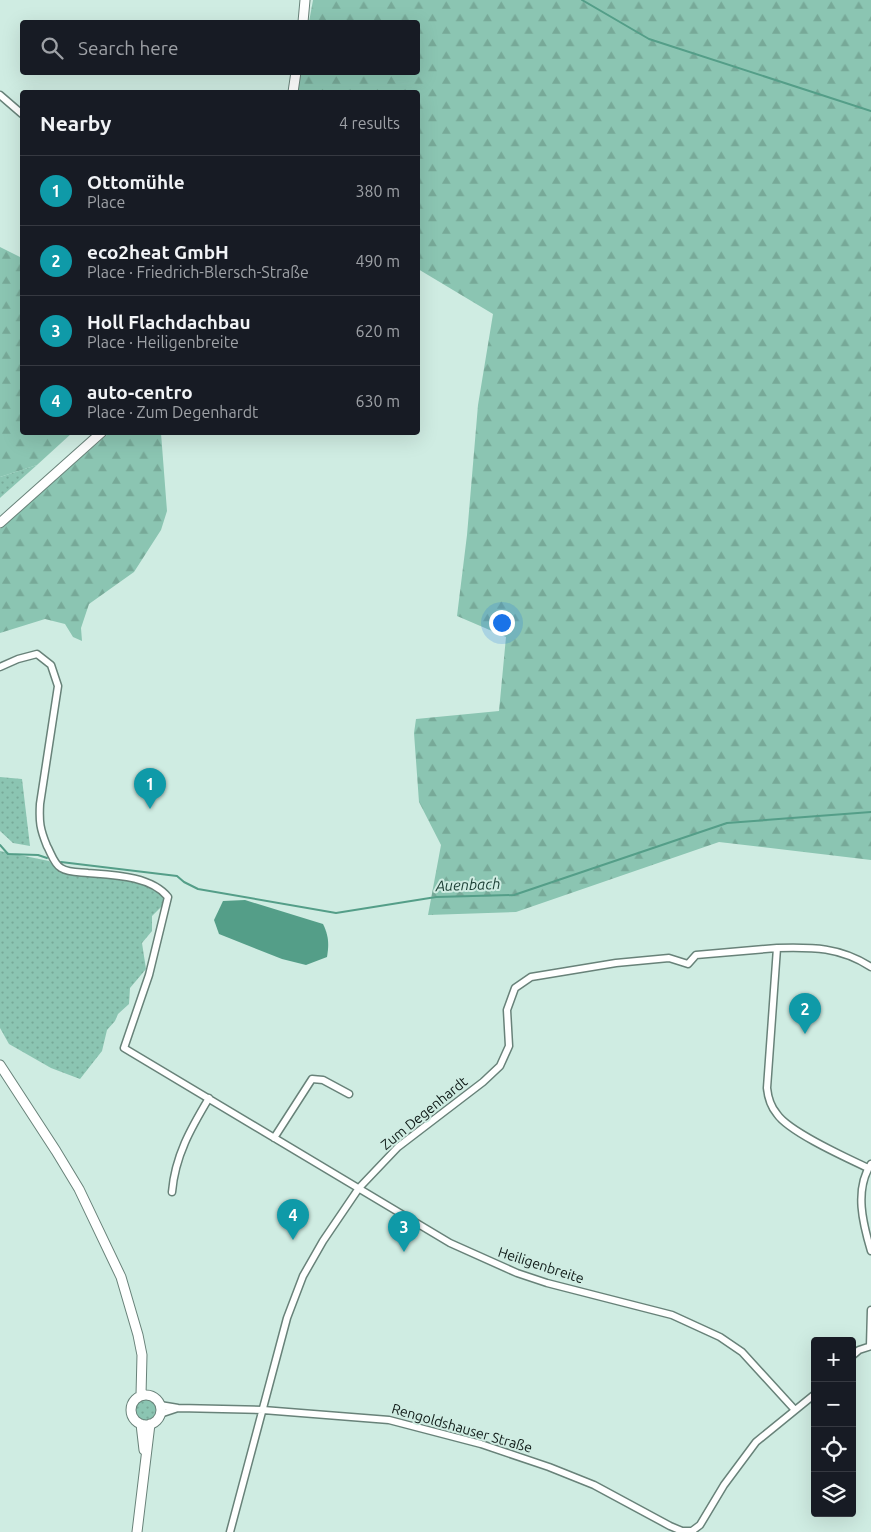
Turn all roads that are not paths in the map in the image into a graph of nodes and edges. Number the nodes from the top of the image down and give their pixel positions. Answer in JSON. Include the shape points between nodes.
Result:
{"nodes":[{"id":1,"x":305,"y":0,"type":"edge"},
{"id":2,"x":303,"y":20,"type":"edge"},
{"id":3,"x":296,"y":75,"type":"edge"},
{"id":4,"x":293,"y":90,"type":"edge"},
{"id":5,"x":0,"y":95,"type":"edge"},
{"id":6,"x":20,"y":112,"type":"edge"},
{"id":7,"x":99,"y":435,"type":"edge"},
{"id":8,"x":0,"y":523,"type":"edge"},
{"id":9,"x":0,"y":667,"type":"edge"},
{"id":10,"x":777,"y":948,"type":"junction"},
{"id":11,"x":871,"y":967,"type":"edge"},
{"id":12,"x":0,"y":1065,"type":"edge"},
{"id":13,"x":349,"y":1094,"type":"dead end"},
{"id":14,"x":209,"y":1098,"type":"junction"},
{"id":15,"x":274,"y":1138,"type":"junction"},
{"id":16,"x":870,"y":1166,"type":"edge"},
{"id":17,"x":359,"y":1188,"type":"junction"},
{"id":18,"x":172,"y":1192,"type":"dead end"},
{"id":19,"x":871,"y":1251,"type":"edge"},
{"id":20,"x":871,"y":1310,"type":"edge"},
{"id":21,"x":871,"y":1346,"type":"edge"},
{"id":22,"x":856,"y":1353,"type":"edge"},
{"id":23,"x":144,"y":1395,"type":"junction"},
{"id":24,"x":811,"y":1397,"type":"edge"},
{"id":25,"x":160,"y":1409,"type":"junction"},
{"id":26,"x":263,"y":1410,"type":"junction"},
{"id":27,"x":794,"y":1410,"type":"junction"},
{"id":28,"x":146,"y":1424,"type":"junction"},
{"id":29,"x":693,"y":1531,"type":"edge"},
{"id":30,"x":137,"y":1532,"type":"edge"},
{"id":31,"x":230,"y":1532,"type":"edge"}],
"edges":[{"from":1,"to":2,"type":"main road"},
{"from":3,"to":4,"type":"main road"},
{"from":5,"to":6,"type":"street"},
{"from":7,"to":8,"type":"main road"},
{"from":9,"to":14,"type":"street","name":"Heiligenbreite","via":[[37,654],[51,666],[58,686],[39,824],[56,863],[72,872],[144,882],[158,887],[168,897],[149,975],[124,1048]]},
{"from":10,"to":11,"type":"street","via":[[824,948],[848,955]]},
{"from":10,"to":16,"type":"street","via":[[767,1088],[770,1102],[788,1125]]},
{"from":10,"to":17,"type":"street","name":"Zum Degenhardt","via":[[696,955],[688,964],[669,958],[531,977],[515,988],[507,1010],[509,1046],[500,1066],[398,1147]]},
{"from":12,"to":23,"type":"main road","via":[[79,1189],[121,1277],[142,1355]]},
{"from":13,"to":15,"type":"street","via":[[323,1080],[312,1078]]},
{"from":14,"to":15,"type":"street","name":"Heiligenbreite"},
{"from":14,"to":18,"type":"street","via":[[186,1138],[173,1177]]},
{"from":15,"to":17,"type":"street","name":"Heiligenbreite"},
{"from":16,"to":19,"type":"street","via":[[862,1189],[862,1222]]},
{"from":17,"to":26,"type":"street","name":"Zum Degenhardt","via":[[303,1276],[287,1318]]},
{"from":17,"to":27,"type":"street","name":"Heiligenbreite","via":[[450,1242],[517,1273],[672,1314],[697,1325],[742,1352]]},
{"from":20,"to":21,"type":"street"},
{"from":21,"to":22,"type":"street"},
{"from":23,"to":25,"type":"main road","via":[[156,1399]]},
{"from":23,"to":28,"type":"main road","via":[[133,1400],[130,1409],[133,1418]]},
{"from":24,"to":27,"type":"street"},
{"from":25,"to":26,"type":"street","name":"Rengoldshauser Straße"},
{"from":25,"to":28,"type":"main road","via":[[157,1419]]},
{"from":26,"to":29,"type":"street","name":"Rengoldshauser Straße","via":[[389,1420],[481,1444],[587,1482],[670,1526]]},
{"from":26,"to":31,"type":"street","name":"Zum Degenhardt"},
{"from":27,"to":29,"type":"street","via":[[756,1442]]},
{"from":28,"to":30,"type":"main road","via":[[146,1466]]}]}
